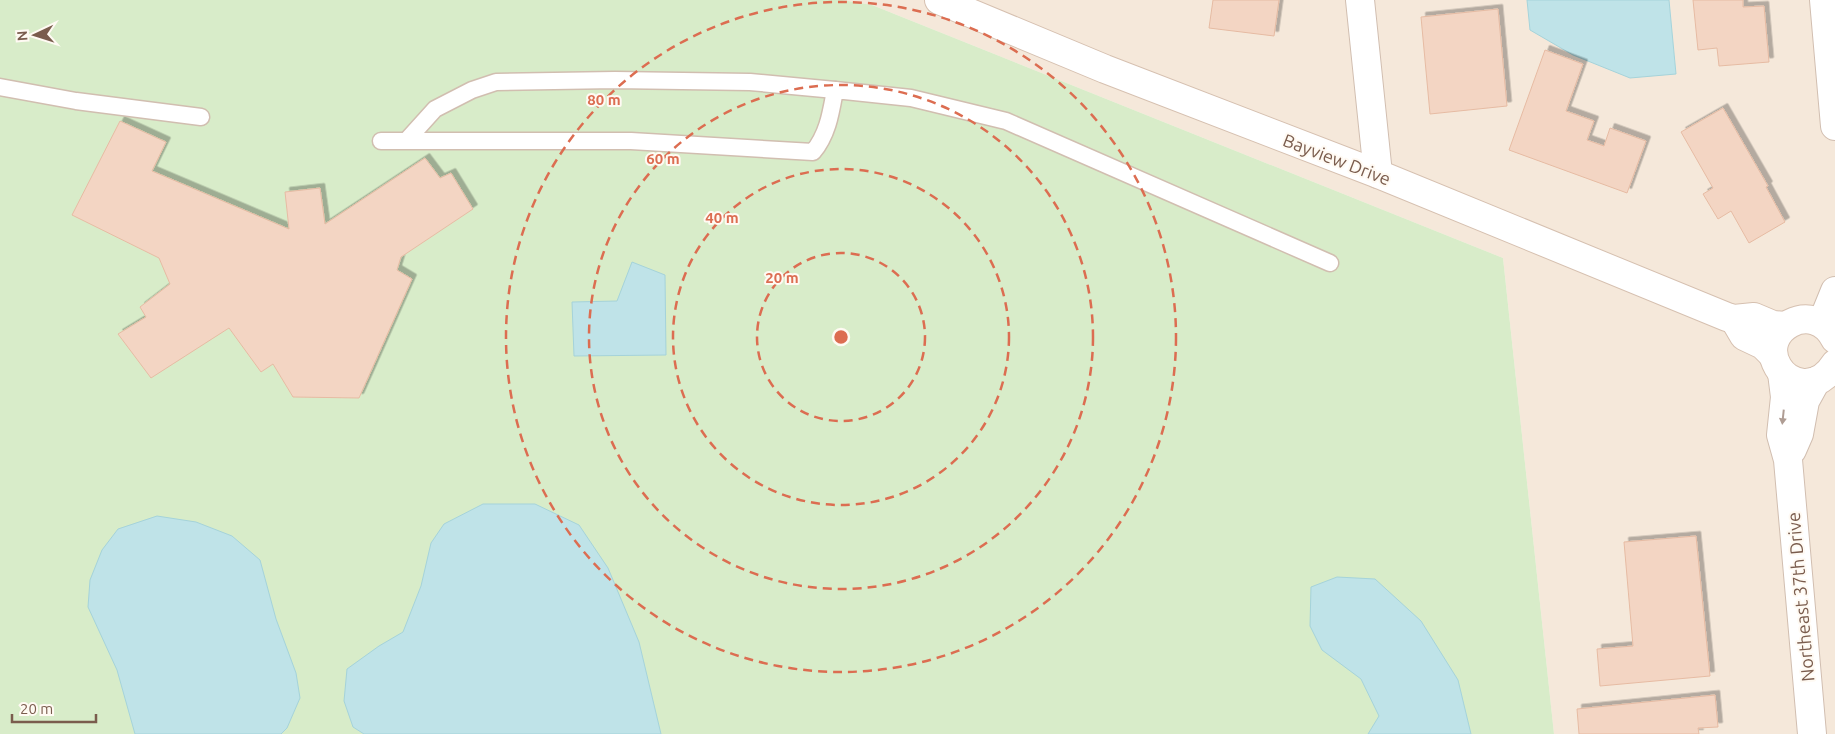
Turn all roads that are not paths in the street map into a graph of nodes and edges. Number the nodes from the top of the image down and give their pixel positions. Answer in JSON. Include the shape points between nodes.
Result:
{"nodes":[{"id":1,"x":939,"y":0,"type":"edge"},
{"id":2,"x":1360,"y":0,"type":"edge"},
{"id":3,"x":1824,"y":0,"type":"edge"},
{"id":4,"x":0,"y":87,"type":"edge"},
{"id":5,"x":835,"y":90,"type":"junction"},
{"id":6,"x":201,"y":117,"type":"dead end"},
{"id":7,"x":1835,"y":126,"type":"edge"},
{"id":8,"x":381,"y":140,"type":"dead end"},
{"id":9,"x":407,"y":140,"type":"junction"},
{"id":10,"x":1378,"y":174,"type":"junction"},
{"id":11,"x":1330,"y":263,"type":"dead end"},
{"id":12,"x":1835,"y":291,"type":"edge"},
{"id":13,"x":1734,"y":319,"type":"junction"},
{"id":14,"x":1785,"y":326,"type":"junction"},
{"id":15,"x":1828,"y":331,"type":"edge"},
{"id":16,"x":1778,"y":364,"type":"junction"},
{"id":17,"x":1826,"y":373,"type":"edge"},
{"id":18,"x":1788,"y":460,"type":"junction"},
{"id":19,"x":1812,"y":734,"type":"edge"}],
"edges":[{"from":1,"to":10,"type":"street","name":"Bayview Drive","via":[[1104,69]]},
{"from":2,"to":10,"type":"street"},
{"from":3,"to":7,"type":"street"},
{"from":4,"to":6,"type":"lane"},
{"from":5,"to":9,"type":"lane","via":[[750,82],[496,82],[472,90],[435,110]]},
{"from":5,"to":9,"type":"lane","via":[[828,126],[813,152],[631,141]]},
{"from":5,"to":11,"type":"lane","via":[[911,98],[1006,121]]},
{"from":8,"to":9,"type":"lane"},
{"from":10,"to":13,"type":"street","name":"Bayview Drive"},
{"from":12,"to":15,"type":"street"},
{"from":13,"to":14,"type":"street","name":"Bayview Drive","via":[[1754,317]]},
{"from":13,"to":16,"type":"street","via":[[1744,336],[1763,345]]},
{"from":14,"to":15,"type":"street","name":"Bayview Drive","via":[[1803,319],[1813,320]]},
{"from":14,"to":16,"type":"street","via":[[1774,344]]},
{"from":16,"to":17,"type":"street","via":[[1789,379],[1798,382],[1807,383]]},
{"from":16,"to":18,"type":"street","name":"Northeast 37th Drive","one_way":true,"via":[[1785,397],[1781,435]]},
{"from":17,"to":18,"type":"street","name":"Northeast 37th Drive","via":[[1805,401],[1799,434]]},
{"from":18,"to":19,"type":"street","name":"Northeast 37th Drive"}]}
